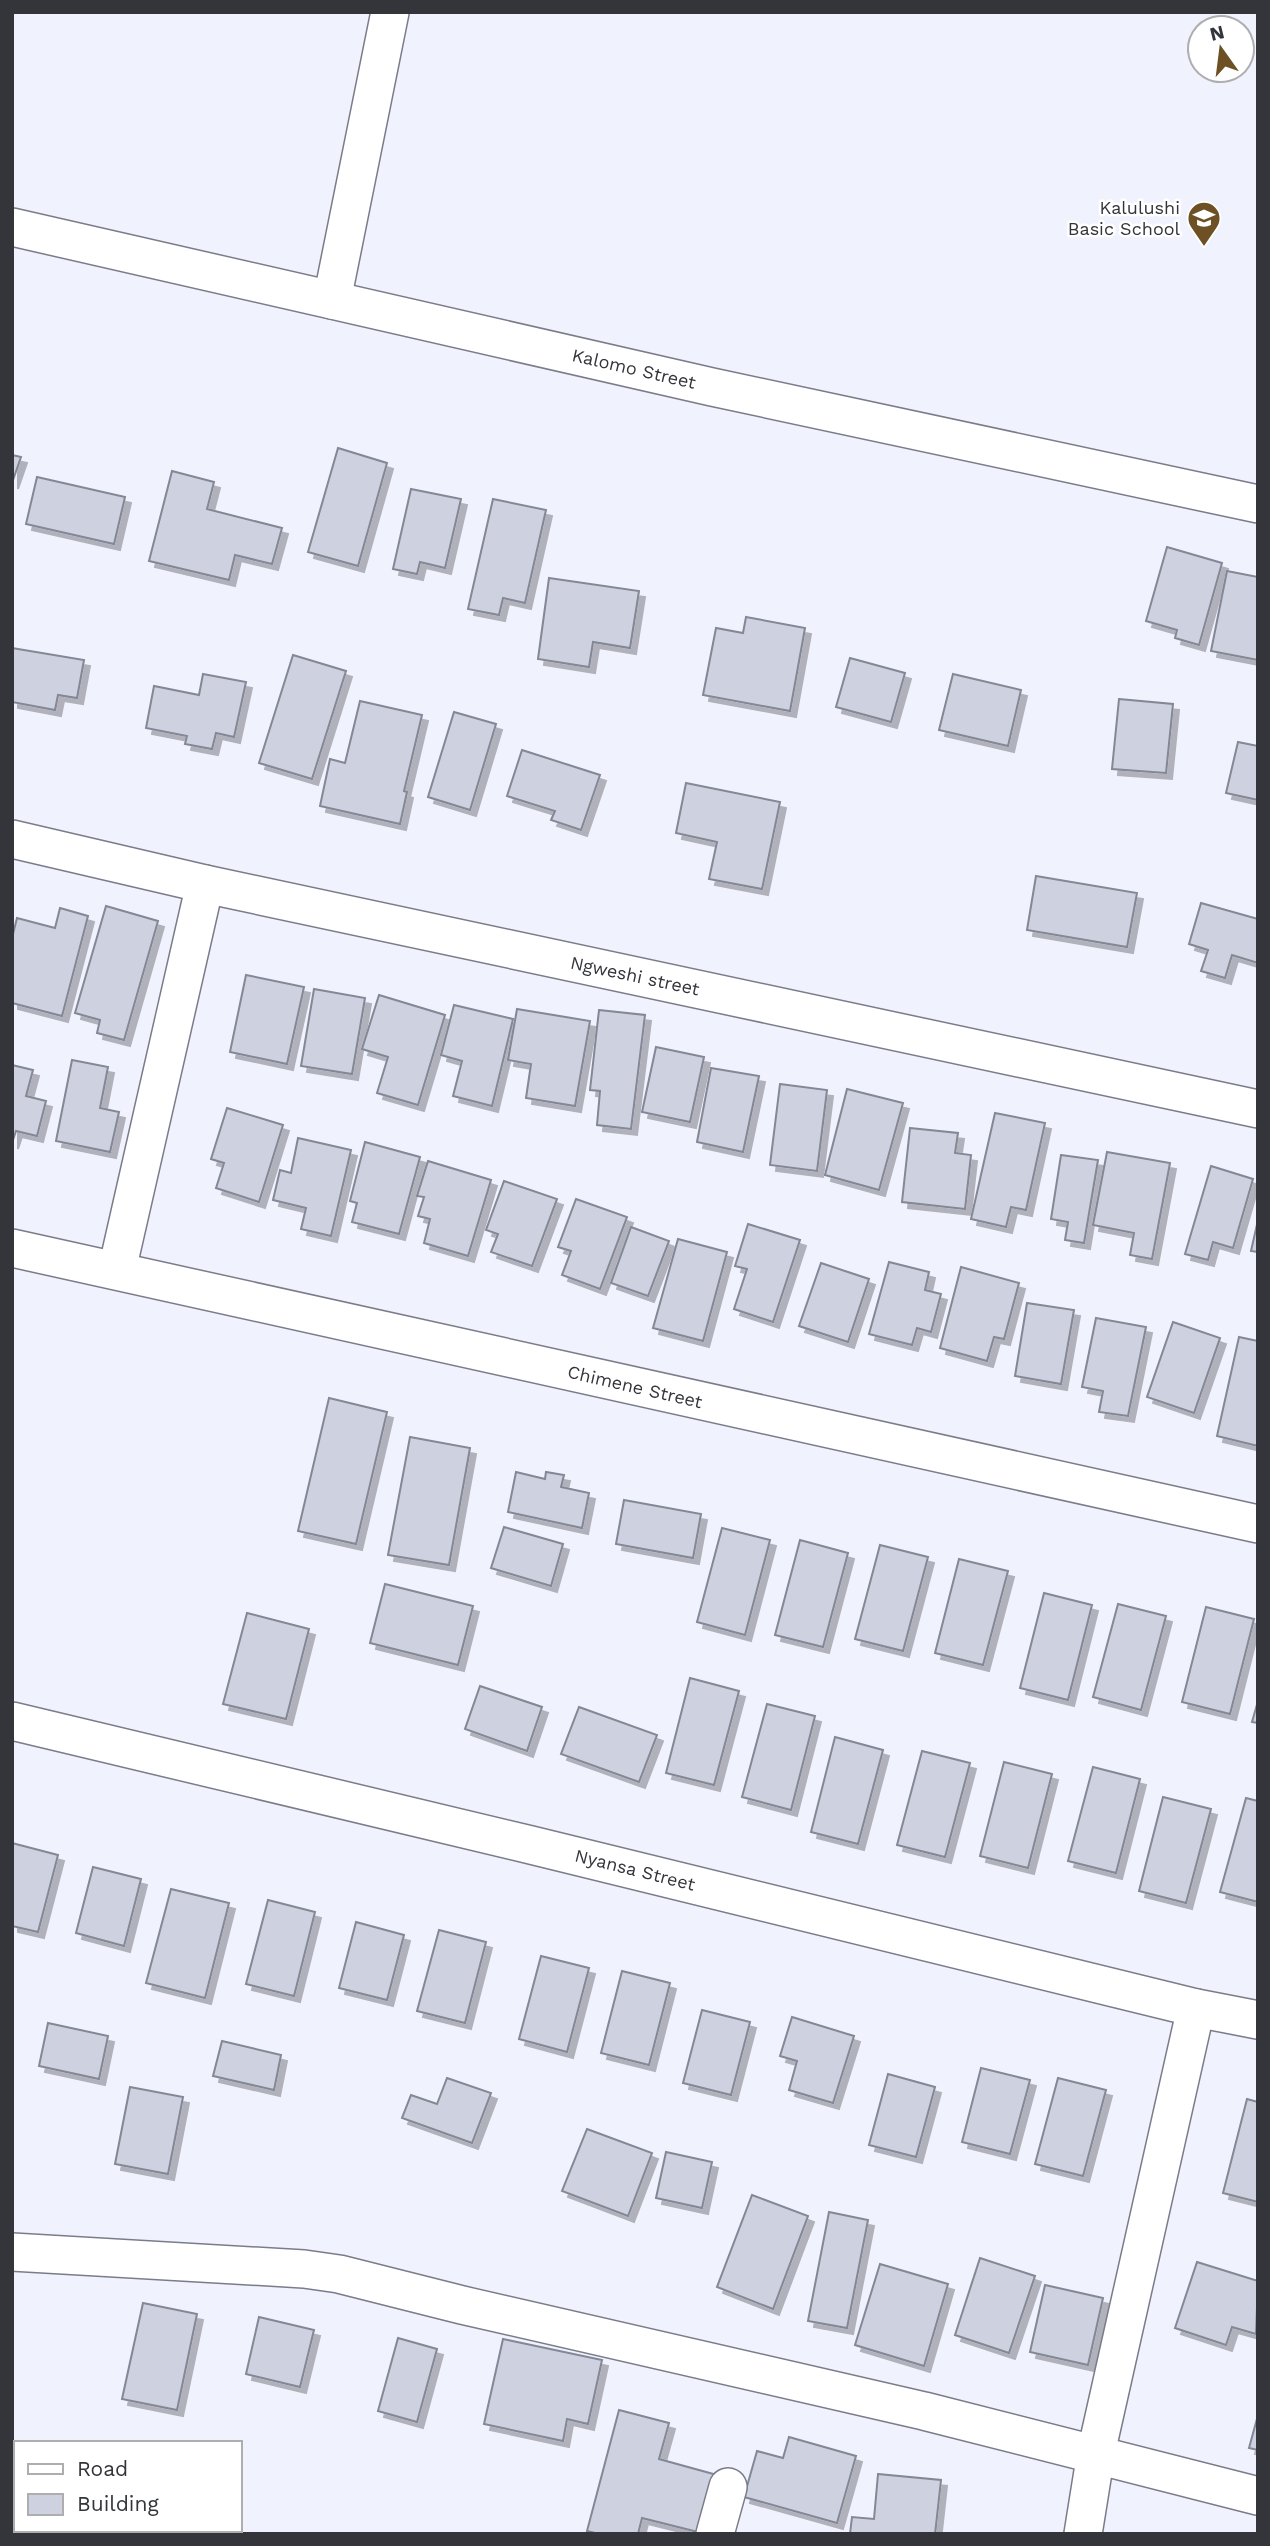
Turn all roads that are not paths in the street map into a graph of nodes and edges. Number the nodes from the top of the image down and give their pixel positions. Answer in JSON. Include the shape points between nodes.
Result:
{"nodes":[{"id":1,"x":390,"y":12,"type":"edge"},
{"id":2,"x":12,"y":227,"type":"edge"},
{"id":3,"x":332,"y":300,"type":"junction"},
{"id":4,"x":1258,"y":504,"type":"edge"},
{"id":5,"x":12,"y":839,"type":"edge"},
{"id":6,"x":205,"y":884,"type":"junction"},
{"id":7,"x":1258,"y":1109,"type":"edge"},
{"id":8,"x":12,"y":1248,"type":"edge"},
{"id":9,"x":117,"y":1270,"type":"junction"},
{"id":10,"x":1258,"y":1524,"type":"edge"},
{"id":11,"x":12,"y":1721,"type":"edge"},
{"id":12,"x":1196,"y":2008,"type":"junction"},
{"id":13,"x":1258,"y":2020,"type":"edge"},
{"id":14,"x":12,"y":2252,"type":"edge"},
{"id":15,"x":1096,"y":2454,"type":"junction"},
{"id":16,"x":728,"y":2487,"type":"dead end"},
{"id":17,"x":1258,"y":2496,"type":"edge"},
{"id":18,"x":715,"y":2534,"type":"edge"},
{"id":19,"x":1083,"y":2534,"type":"edge"}],
"edges":[{"from":1,"to":3,"type":"street"},
{"from":2,"to":3,"type":"street","name":"Kalomo Street"},
{"from":3,"to":4,"type":"street","name":"Kalomo Street"},
{"from":5,"to":6,"type":"street","name":"Ngweshi street"},
{"from":6,"to":7,"type":"street","name":"Ngweshi street"},
{"from":6,"to":9,"type":"street"},
{"from":8,"to":9,"type":"street","name":"Chimene Street"},
{"from":9,"to":10,"type":"street","name":"Chimene Street"},
{"from":11,"to":12,"type":"street","name":"Nyansa Street"},
{"from":12,"to":13,"type":"street","name":"Nyansa Street"},
{"from":12,"to":15,"type":"street"},
{"from":14,"to":15,"type":"street","via":[[339,2274]]},
{"from":15,"to":17,"type":"street"},
{"from":15,"to":19,"type":"street"},
{"from":16,"to":18,"type":"street"}]}
